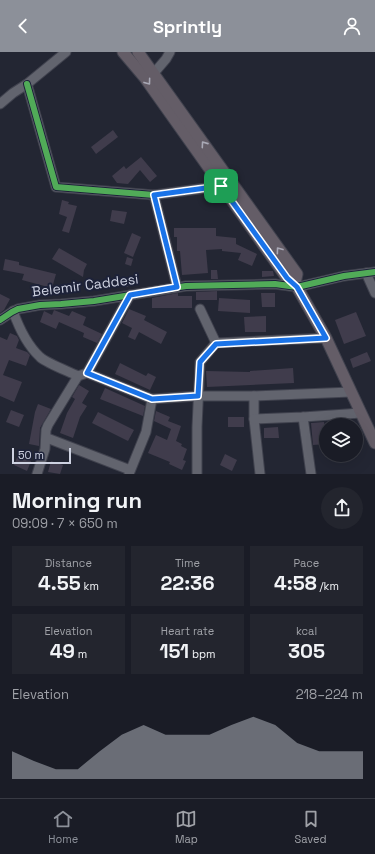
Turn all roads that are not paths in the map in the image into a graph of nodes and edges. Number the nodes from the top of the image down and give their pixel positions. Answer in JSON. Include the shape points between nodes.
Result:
{"nodes":[{"id":1,"x":66,"y":52,"type":"edge"},
{"id":2,"x":123,"y":52,"type":"edge"},
{"id":3,"x":138,"y":52,"type":"edge"},
{"id":4,"x":170,"y":52,"type":"edge"},
{"id":5,"x":154,"y":73,"type":"junction"},
{"id":6,"x":27,"y":84,"type":"junction"},
{"id":7,"x":0,"y":104,"type":"edge"},
{"id":8,"x":221,"y":186,"type":"junction"},
{"id":9,"x":154,"y":195,"type":"junction"},
{"id":10,"x":371,"y":272,"type":"edge"},
{"id":11,"x":296,"y":285,"type":"junction"},
{"id":12,"x":177,"y":287,"type":"junction"},
{"id":13,"x":375,"y":293,"type":"edge"},
{"id":14,"x":130,"y":295,"type":"junction"},
{"id":15,"x":200,"y":309,"type":"dead end"},
{"id":16,"x":13,"y":311,"type":"junction"},
{"id":17,"x":0,"y":320,"type":"edge"},
{"id":18,"x":326,"y":338,"type":"junction"},
{"id":19,"x":216,"y":344,"type":"junction"},
{"id":20,"x":87,"y":373,"type":"junction"},
{"id":21,"x":78,"y":376,"type":"junction"},
{"id":22,"x":351,"y":392,"type":"junction"},
{"id":23,"x":198,"y":396,"type":"junction"},
{"id":24,"x":254,"y":396,"type":"junction"},
{"id":25,"x":152,"y":399,"type":"junction"},
{"id":26,"x":361,"y":413,"type":"junction"},
{"id":27,"x":302,"y":417,"type":"junction"},
{"id":28,"x":254,"y":419,"type":"junction"},
{"id":29,"x":46,"y":438,"type":"junction"},
{"id":30,"x":375,"y":443,"type":"edge"},
{"id":31,"x":130,"y":472,"type":"edge"},
{"id":32,"x":37,"y":474,"type":"edge"},
{"id":33,"x":197,"y":474,"type":"edge"},
{"id":34,"x":260,"y":474,"type":"edge"},
{"id":35,"x":310,"y":474,"type":"edge"}],
"edges":[{"from":1,"to":6,"type":"street"},
{"from":2,"to":8,"type":"main road","one_way":true,"via":[[145,78]]},
{"from":3,"to":5,"type":"main road"},
{"from":4,"to":5,"type":"street"},
{"from":11,"to":5,"type":"main road","one_way":true,"via":[[297,274]]},
{"from":6,"to":7,"type":"street"},
{"from":6,"to":9,"type":"street","via":[[56,187]]},
{"from":8,"to":9,"type":"street"},
{"from":8,"to":11,"type":"main road","via":[[287,278]]},
{"from":9,"to":12,"type":"street"},
{"from":10,"to":11,"type":"street"},
{"from":10,"to":13,"type":"street"},
{"from":11,"to":12,"type":"street","name":"Belemir Caddesi"},
{"from":11,"to":18,"type":"main road"},
{"from":12,"to":14,"type":"street","name":"Belemir Caddesi"},
{"from":14,"to":16,"type":"street","name":"Belemir Caddesi","via":[[78,303],[27,306]]},
{"from":14,"to":20,"type":"street"},
{"from":15,"to":19,"type":"street"},
{"from":16,"to":17,"type":"street","name":"Belemir Caddesi"},
{"from":16,"to":21,"type":"street","via":[[29,344],[41,358]]},
{"from":18,"to":19,"type":"street"},
{"from":18,"to":22,"type":"main road"},
{"from":19,"to":23,"type":"street","via":[[200,362]]},
{"from":20,"to":21,"type":"street"},
{"from":20,"to":25,"type":"street"},
{"from":21,"to":29,"type":"street","via":[[48,425]]},
{"from":22,"to":24,"type":"street"},
{"from":22,"to":26,"type":"main road"},
{"from":23,"to":24,"type":"street"},
{"from":23,"to":25,"type":"street"},
{"from":23,"to":33,"type":"street"},
{"from":24,"to":28,"type":"street"},
{"from":25,"to":31,"type":"street","via":[[146,432]]},
{"from":26,"to":27,"type":"street"},
{"from":26,"to":30,"type":"main road"},
{"from":27,"to":28,"type":"street"},
{"from":27,"to":35,"type":"street"},
{"from":28,"to":34,"type":"street"},
{"from":29,"to":31,"type":"street"},
{"from":29,"to":32,"type":"street"}]}
